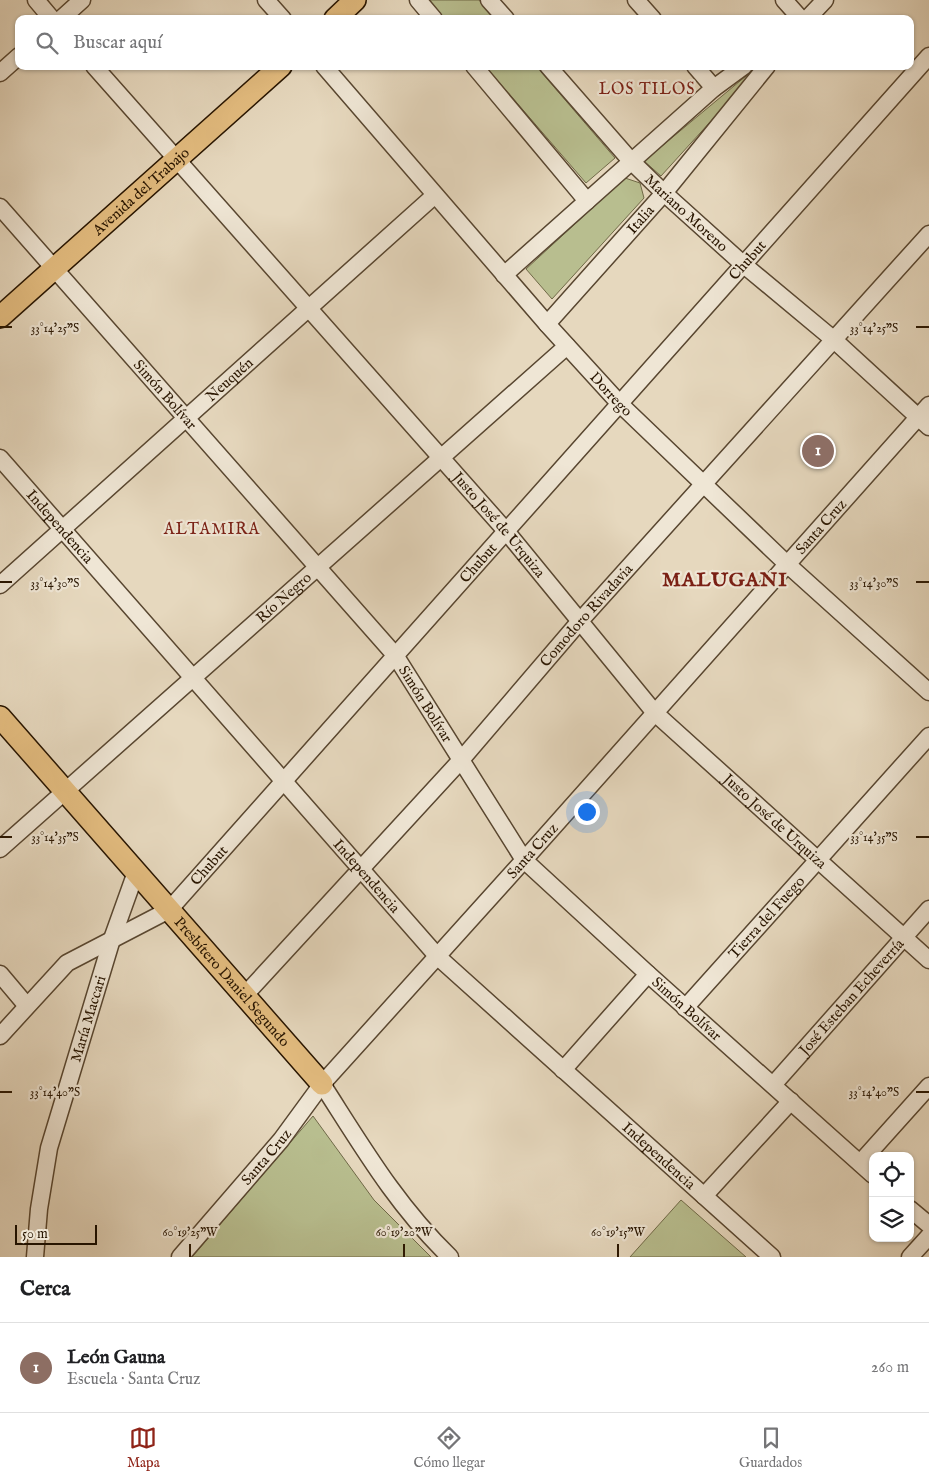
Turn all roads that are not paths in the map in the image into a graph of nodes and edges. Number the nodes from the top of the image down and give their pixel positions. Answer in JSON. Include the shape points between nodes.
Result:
{"nodes":[{"id":1,"x":36,"y":0,"type":"edge"},
{"id":2,"x":82,"y":0,"type":"edge"},
{"id":3,"x":266,"y":0,"type":"edge"},
{"id":4,"x":355,"y":0,"type":"edge"},
{"id":5,"x":418,"y":0,"type":"edge"},
{"id":6,"x":489,"y":0,"type":"edge"},
{"id":7,"x":636,"y":0,"type":"edge"},
{"id":8,"x":784,"y":0,"type":"edge"},
{"id":9,"x":825,"y":0,"type":"edge"},
{"id":10,"x":49,"y":15,"type":"edge"},
{"id":11,"x":65,"y":15,"type":"edge"},
{"id":12,"x":279,"y":15,"type":"edge"},
{"id":13,"x":338,"y":15,"type":"edge"},
{"id":14,"x":431,"y":15,"type":"edge"},
{"id":15,"x":502,"y":15,"type":"edge"},
{"id":16,"x":649,"y":15,"type":"edge"},
{"id":17,"x":797,"y":15,"type":"edge"},
{"id":18,"x":811,"y":15,"type":"edge"},
{"id":19,"x":929,"y":56,"type":"edge"},
{"id":20,"x":15,"y":59,"type":"edge"},
{"id":21,"x":98,"y":70,"type":"edge"},
{"id":22,"x":277,"y":70,"type":"edge"},
{"id":23,"x":327,"y":70,"type":"edge"},
{"id":24,"x":477,"y":70,"type":"edge"},
{"id":25,"x":551,"y":70,"type":"edge"},
{"id":26,"x":698,"y":70,"type":"edge"},
{"id":27,"x":739,"y":70,"type":"edge"},
{"id":28,"x":765,"y":70,"type":"edge"},
{"id":29,"x":0,"y":72,"type":"edge"},
{"id":30,"x":714,"y":88,"type":"junction"},
{"id":31,"x":177,"y":159,"type":"junction"},
{"id":32,"x":631,"y":162,"type":"junction"},
{"id":33,"x":664,"y":193,"type":"junction"},
{"id":34,"x":435,"y":195,"type":"junction"},
{"id":35,"x":587,"y":202,"type":"junction"},
{"id":36,"x":0,"y":207,"type":"edge"},
{"id":37,"x":929,"y":234,"type":"edge"},
{"id":38,"x":744,"y":265,"type":"junction"},
{"id":39,"x":55,"y":268,"type":"junction"},
{"id":40,"x":504,"y":275,"type":"junction"},
{"id":41,"x":308,"y":309,"type":"junction"},
{"id":42,"x":0,"y":318,"type":"edge"},
{"id":43,"x":547,"y":324,"type":"junction"},
{"id":44,"x":833,"y":340,"type":"junction"},
{"id":45,"x":567,"y":346,"type":"junction"},
{"id":46,"x":620,"y":404,"type":"junction"},
{"id":47,"x":929,"y":405,"type":"edge"},
{"id":48,"x":186,"y":420,"type":"junction"},
{"id":49,"x":924,"y":422,"type":"edge"},
{"id":50,"x":0,"y":458,"type":"edge"},
{"id":51,"x":441,"y":458,"type":"junction"},
{"id":52,"x":704,"y":486,"type":"junction"},
{"id":53,"x":63,"y":530,"type":"junction"},
{"id":54,"x":506,"y":531,"type":"junction"},
{"id":55,"x":788,"y":565,"type":"junction"},
{"id":56,"x":317,"y":569,"type":"junction"},
{"id":57,"x":0,"y":585,"type":"edge"},
{"id":58,"x":580,"y":621,"type":"junction"},
{"id":59,"x":395,"y":656,"type":"junction"},
{"id":60,"x":194,"y":677,"type":"junction"},
{"id":61,"x":929,"y":692,"type":"edge"},
{"id":62,"x":655,"y":713,"type":"junction"},
{"id":63,"x":0,"y":717,"type":"edge"},
{"id":64,"x":929,"y":736,"type":"edge"},
{"id":65,"x":461,"y":760,"type":"junction"},
{"id":66,"x":282,"y":783,"type":"junction"},
{"id":67,"x":65,"y":791,"type":"junction"},
{"id":68,"x":0,"y":849,"type":"edge"},
{"id":69,"x":524,"y":860,"type":"junction"},
{"id":70,"x":818,"y":860,"type":"junction"},
{"id":71,"x":361,"y":871,"type":"junction"},
{"id":72,"x":136,"y":872,"type":"junction"},
{"id":73,"x":929,"y":909,"type":"edge"},
{"id":74,"x":169,"y":910,"type":"junction"},
{"id":75,"x":904,"y":937,"type":"junction"},
{"id":76,"x":112,"y":939,"type":"junction"},
{"id":77,"x":438,"y":957,"type":"junction"},
{"id":78,"x":929,"y":960,"type":"edge"},
{"id":79,"x":0,"y":974,"type":"edge"},
{"id":80,"x":648,"y":974,"type":"junction"},
{"id":81,"x":244,"y":996,"type":"junction"},
{"id":82,"x":28,"y":1006,"type":"junction"},
{"id":83,"x":685,"y":1008,"type":"junction"},
{"id":84,"x":0,"y":1036,"type":"edge"},
{"id":85,"x":563,"y":1070,"type":"junction"},
{"id":86,"x":322,"y":1084,"type":"junction"},
{"id":87,"x":773,"y":1086,"type":"junction"},
{"id":88,"x":929,"y":1086,"type":"edge"},
{"id":89,"x":791,"y":1101,"type":"junction"},
{"id":90,"x":860,"y":1164,"type":"junction"},
{"id":91,"x":869,"y":1172,"type":"edge"},
{"id":92,"x":704,"y":1196,"type":"junction"},
{"id":93,"x":914,"y":1212,"type":"edge"},
{"id":94,"x":929,"y":1225,"type":"edge"},
{"id":95,"x":929,"y":1236,"type":"edge"},
{"id":96,"x":35,"y":1257,"type":"edge"},
{"id":97,"x":180,"y":1257,"type":"edge"},
{"id":98,"x":450,"y":1257,"type":"edge"},
{"id":99,"x":772,"y":1257,"type":"edge"},
{"id":100,"x":910,"y":1257,"type":"edge"}],
"edges":[{"from":1,"to":10,"type":"street"},
{"from":2,"to":11,"type":"street"},
{"from":3,"to":12,"type":"street"},
{"from":4,"to":13,"type":"main road"},
{"from":5,"to":14,"type":"street"},
{"from":6,"to":15,"type":"street"},
{"from":7,"to":16,"type":"street"},
{"from":8,"to":17,"type":"street"},
{"from":9,"to":18,"type":"street"},
{"from":19,"to":38,"type":"street","name":"Chubut"},
{"from":20,"to":29,"type":"street"},
{"from":21,"to":31,"type":"street","name":"Justo José de Urquiza"},
{"from":22,"to":31,"type":"main road","name":"Avenida del Trabajo"},
{"from":23,"to":34,"type":"street","name":"Dorrego"},
{"from":24,"to":35,"type":"street"},
{"from":25,"to":32,"type":"street","name":"Mariano Moreno"},
{"from":26,"to":30,"type":"street"},
{"from":27,"to":30,"type":"street"},
{"from":28,"to":33,"type":"street","name":"Italia"},
{"from":30,"to":32,"type":"street"},
{"from":31,"to":39,"type":"main road","name":"Avenida del Trabajo"},
{"from":31,"to":41,"type":"street","name":"Justo José de Urquiza"},
{"from":32,"to":33,"type":"street","name":"Mariano Moreno"},
{"from":32,"to":35,"type":"street"},
{"from":33,"to":38,"type":"street","name":"Mariano Moreno"},
{"from":33,"to":43,"type":"street","name":"Italia"},
{"from":34,"to":40,"type":"street","name":"Dorrego"},
{"from":34,"to":41,"type":"street","name":"Neuquén"},
{"from":35,"to":40,"type":"street"},
{"from":36,"to":39,"type":"street","name":"Simón Bolívar"},
{"from":37,"to":44,"type":"street","name":"Comodoro Rivadavia"},
{"from":38,"to":44,"type":"street","name":"Mariano Moreno"},
{"from":38,"to":46,"type":"street","name":"Chubut"},
{"from":39,"to":42,"type":"main road","name":"Avenida del Trabajo"},
{"from":39,"to":48,"type":"street","name":"Simón Bolívar"},
{"from":40,"to":43,"type":"street","name":"Dorrego"},
{"from":41,"to":48,"type":"street","name":"Neuquén"},
{"from":41,"to":51,"type":"street","name":"Justo José de Urquiza"},
{"from":43,"to":45,"type":"street","name":"Dorrego"},
{"from":44,"to":49,"type":"street","name":"Mariano Moreno"},
{"from":44,"to":52,"type":"street","name":"Comodoro Rivadavia"},
{"from":45,"to":46,"type":"street","name":"Dorrego"},
{"from":45,"to":51,"type":"street","name":"Río Negro"},
{"from":46,"to":52,"type":"street","name":"Dorrego"},
{"from":46,"to":54,"type":"street","name":"Chubut"},
{"from":47,"to":49,"type":"street","name":"Santa Cruz"},
{"from":48,"to":53,"type":"street","name":"Neuquén"},
{"from":48,"to":56,"type":"street","name":"Simón Bolívar"},
{"from":49,"to":55,"type":"street","name":"Santa Cruz"},
{"from":50,"to":53,"type":"street","name":"Independencia"},
{"from":51,"to":54,"type":"street","name":"Justo José de Urquiza"},
{"from":51,"to":56,"type":"street","name":"Río Negro"},
{"from":52,"to":55,"type":"street","name":"Dorrego"},
{"from":52,"to":58,"type":"street","name":"Comodoro Rivadavia"},
{"from":53,"to":57,"type":"street","name":"Neuquén"},
{"from":53,"to":60,"type":"street","name":"Independencia"},
{"from":54,"to":58,"type":"street","name":"Justo José de Urquiza"},
{"from":54,"to":59,"type":"street","name":"Chubut"},
{"from":55,"to":61,"type":"street","name":"Dorrego"},
{"from":55,"to":62,"type":"street","name":"Santa Cruz"},
{"from":56,"to":59,"type":"street","name":"Simón Bolívar"},
{"from":56,"to":60,"type":"street","name":"Río Negro"},
{"from":58,"to":62,"type":"street","name":"Justo José de Urquiza"},
{"from":58,"to":65,"type":"street","name":"Comodoro Rivadavia"},
{"from":59,"to":65,"type":"street","name":"Simón Bolívar"},
{"from":59,"to":66,"type":"street","name":"Chubut"},
{"from":60,"to":66,"type":"street","name":"Independencia"},
{"from":60,"to":67,"type":"street","name":"Río Negro"},
{"from":62,"to":69,"type":"street","name":"Santa Cruz"},
{"from":62,"to":70,"type":"street","name":"Justo José de Urquiza"},
{"from":63,"to":67,"type":"main road","name":"Presbítero Daniel Segundo"},
{"from":64,"to":70,"type":"street","name":"Tierra del Fuego"},
{"from":65,"to":69,"type":"street","name":"Simón Bolívar"},
{"from":65,"to":71,"type":"street","name":"Comodoro Rivadavia"},
{"from":66,"to":71,"type":"street","name":"Independencia"},
{"from":66,"to":74,"type":"street","name":"Chubut"},
{"from":67,"to":68,"type":"street","name":"Río Negro"},
{"from":67,"to":72,"type":"main road","name":"Presbítero Daniel Segundo"},
{"from":69,"to":77,"type":"street","name":"Santa Cruz"},
{"from":69,"to":80,"type":"street","name":"Simón Bolívar"},
{"from":70,"to":75,"type":"street","name":"Justo José de Urquiza"},
{"from":70,"to":83,"type":"street","name":"Tierra del Fuego"},
{"from":71,"to":77,"type":"street","name":"Independencia"},
{"from":71,"to":81,"type":"street","name":"Comodoro Rivadavia"},
{"from":72,"to":74,"type":"main road","name":"Presbítero Daniel Segundo"},
{"from":72,"to":76,"type":"street","name":"María Maccari"},
{"from":73,"to":75,"type":"street","name":"José Esteban Echeverría"},
{"from":74,"to":76,"type":"street","name":"Chubut"},
{"from":74,"to":81,"type":"main road","name":"Presbítero Daniel Segundo"},
{"from":75,"to":78,"type":"street","name":"Justo José de Urquiza"},
{"from":75,"to":87,"type":"street","name":"José Esteban Echeverría"},
{"from":76,"to":82,"type":"street","name":"Chubut","via":[[68,962]]},
{"from":76,"to":96,"type":"street","name":"María Maccari","via":[[49,1148]]},
{"from":77,"to":85,"type":"street","name":"Independencia"},
{"from":77,"to":86,"type":"street","name":"Santa Cruz"},
{"from":79,"to":82,"type":"street"},
{"from":80,"to":83,"type":"street","name":"Simón Bolívar"},
{"from":80,"to":85,"type":"street"},
{"from":81,"to":86,"type":"main road","name":"Presbítero Daniel Segundo"},
{"from":82,"to":84,"type":"street","name":"Chubut"},
{"from":83,"to":87,"type":"street","name":"Simón Bolívar"},
{"from":85,"to":92,"type":"street","name":"Independencia"},
{"from":86,"to":97,"type":"street","name":"Santa Cruz","via":[[281,1140]]},
{"from":86,"to":98,"type":"street","name":"Presbítero Daniel Segundo","via":[[396,1198]]},
{"from":87,"to":89,"type":"street","name":"Simón Bolívar"},
{"from":88,"to":90,"type":"street"},
{"from":89,"to":90,"type":"street","name":"Simón Bolívar"},
{"from":89,"to":92,"type":"street"},
{"from":90,"to":91,"type":"street","name":"Simón Bolívar"},
{"from":92,"to":99,"type":"street","name":"Independencia"},
{"from":93,"to":94,"type":"street"},
{"from":95,"to":100,"type":"street"}]}
